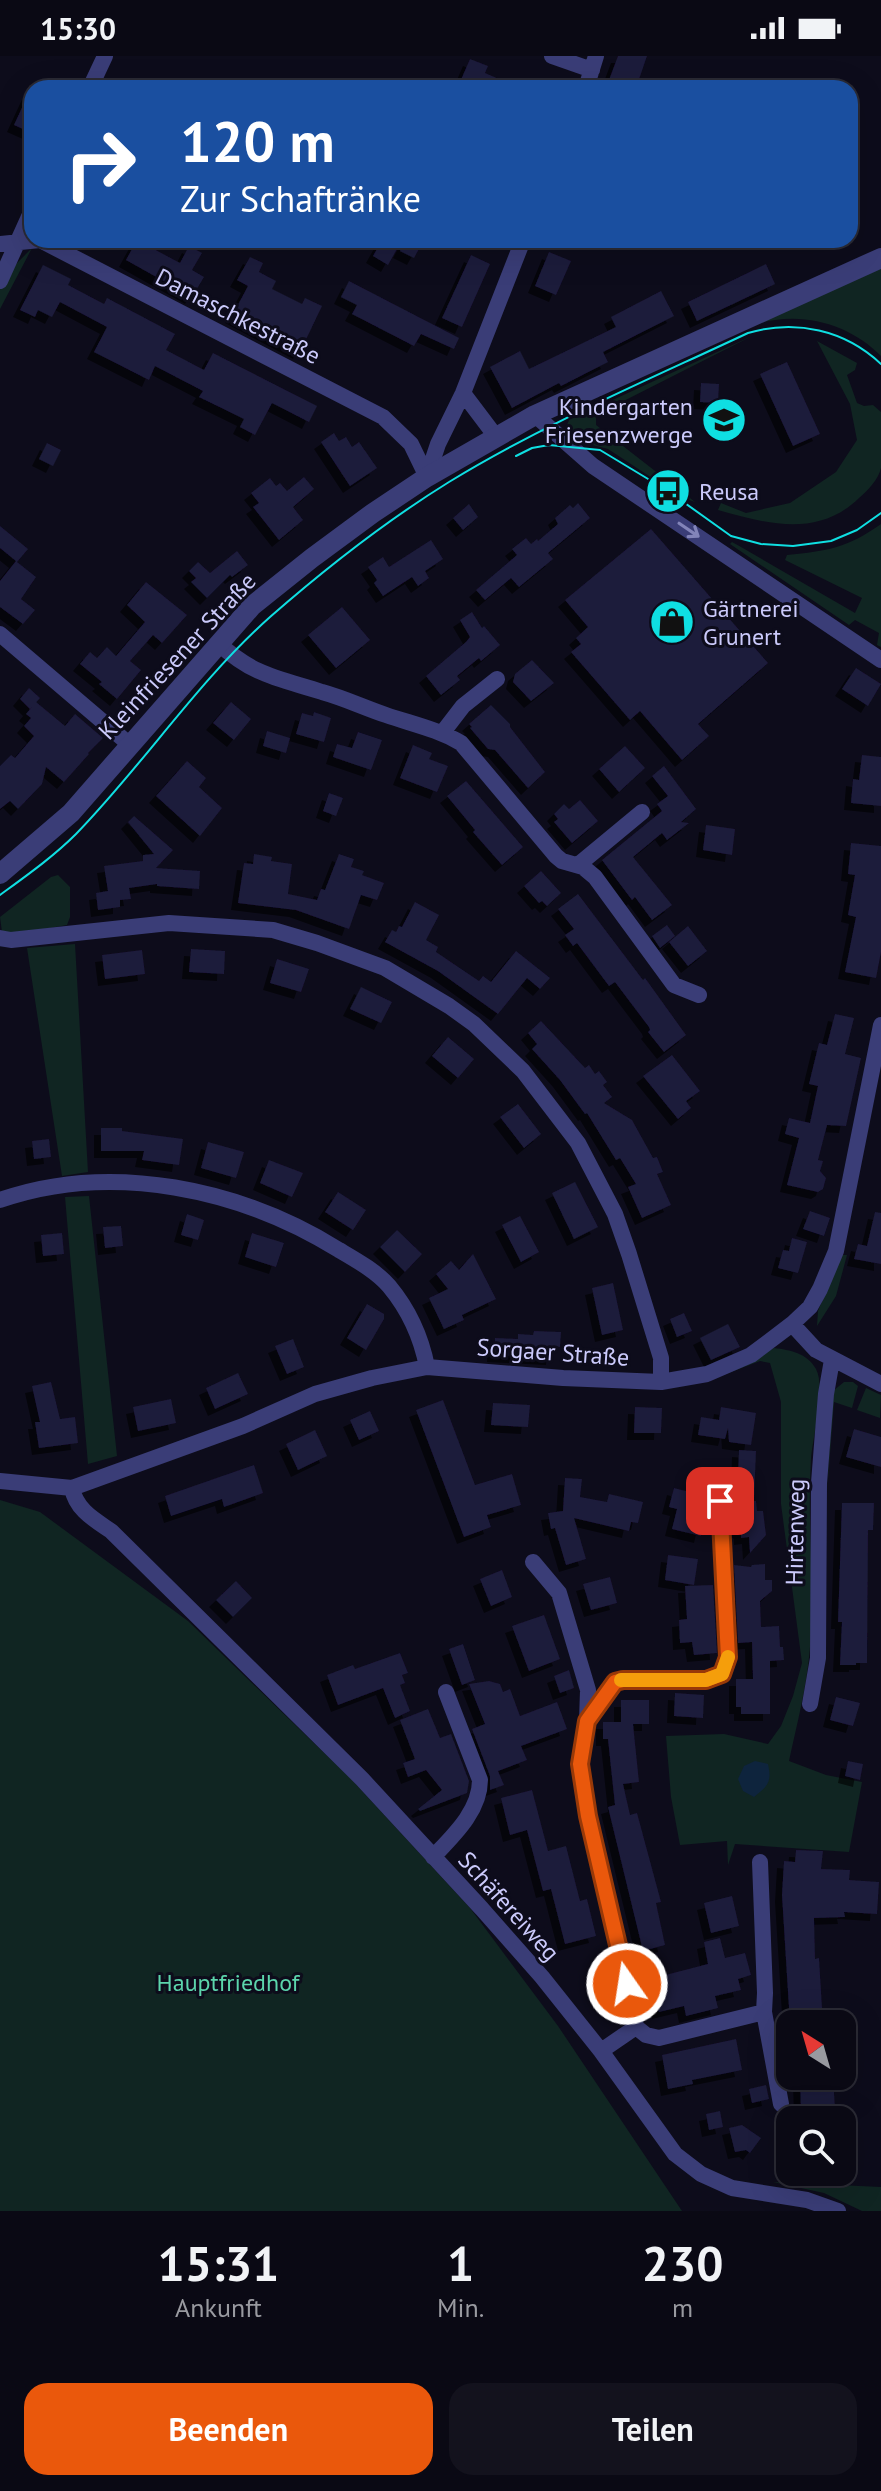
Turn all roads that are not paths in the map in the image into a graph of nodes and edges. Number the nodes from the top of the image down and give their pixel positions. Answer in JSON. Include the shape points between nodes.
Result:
{"nodes":[{"id":1,"x":105,"y":56,"type":"edge"},
{"id":2,"x":552,"y":56,"type":"edge"},
{"id":3,"x":594,"y":63,"type":"edge"},
{"id":4,"x":94,"y":80,"type":"edge"},
{"id":5,"x":24,"y":221,"type":"edge"},
{"id":6,"x":8,"y":244,"type":"edge"},
{"id":7,"x":56,"y":248,"type":"edge"},
{"id":8,"x":520,"y":248,"type":"edge"},
{"id":9,"x":881,"y":258,"type":"edge"},
{"id":10,"x":0,"y":281,"type":"edge"},
{"id":11,"x":463,"y":393,"type":"junction"},
{"id":12,"x":535,"y":415,"type":"junction"},
{"id":13,"x":497,"y":438,"type":"junction"},
{"id":14,"x":427,"y":477,"type":"junction"},
{"id":15,"x":0,"y":634,"type":"edge"},
{"id":16,"x":218,"y":643,"type":"junction"},
{"id":17,"x":881,"y":660,"type":"edge"},
{"id":18,"x":497,"y":679,"type":"dead end"},
{"id":19,"x":443,"y":732,"type":"junction"},
{"id":20,"x":129,"y":744,"type":"junction"},
{"id":21,"x":642,"y":812,"type":"dead end"},
{"id":22,"x":578,"y":865,"type":"junction"},
{"id":23,"x":0,"y":874,"type":"edge"},
{"id":24,"x":0,"y":938,"type":"edge"},
{"id":25,"x":699,"y":995,"type":"dead end"},
{"id":26,"x":881,"y":1025,"type":"edge"},
{"id":27,"x":875,"y":1088,"type":"edge"},
{"id":28,"x":0,"y":1200,"type":"edge"},
{"id":29,"x":792,"y":1324,"type":"junction"},
{"id":30,"x":832,"y":1360,"type":"junction"},
{"id":31,"x":427,"y":1367,"type":"junction"},
{"id":32,"x":661,"y":1382,"type":"junction"},
{"id":33,"x":881,"y":1384,"type":"edge"},
{"id":34,"x":0,"y":1481,"type":"edge"},
{"id":35,"x":72,"y":1488,"type":"junction"},
{"id":36,"x":720,"y":1501,"type":"dead end"},
{"id":37,"x":533,"y":1562,"type":"dead end"},
{"id":38,"x":446,"y":1692,"type":"dead end"},
{"id":39,"x":810,"y":1704,"type":"dead end"},
{"id":40,"x":587,"y":1721,"type":"junction"},
{"id":41,"x":433,"y":1857,"type":"junction"},
{"id":42,"x":760,"y":1862,"type":"dead end"},
{"id":43,"x":764,"y":2012,"type":"junction"},
{"id":44,"x":636,"y":2027,"type":"junction"},
{"id":45,"x":601,"y":2051,"type":"junction"},
{"id":46,"x":781,"y":2104,"type":"dead end"},
{"id":47,"x":838,"y":2211,"type":"edge"}],
"edges":[{"from":1,"to":4,"type":"street"},
{"from":2,"to":3,"type":"street"},
{"from":5,"to":6,"type":"street"},
{"from":6,"to":10,"type":"street"},
{"from":7,"to":14,"type":"street","name":"Damaschkestraße","via":[[383,417],[411,444]]},
{"from":8,"to":11,"type":"street"},
{"from":9,"to":12,"type":"street","name":"Kleinfriesener Straße"},
{"from":11,"to":13,"type":"street"},
{"from":11,"to":14,"type":"street"},
{"from":12,"to":13,"type":"street","name":"Kleinfriesener Straße"},
{"from":12,"to":17,"type":"street","one_way":true,"via":[[593,466]]},
{"from":13,"to":14,"type":"street","name":"Kleinfriesener Straße"},
{"from":14,"to":16,"type":"street","name":"Kleinfriesener Straße","via":[[312,558],[252,606]]},
{"from":15,"to":20,"type":"street"},
{"from":16,"to":19,"type":"street","via":[[265,676]]},
{"from":16,"to":20,"type":"street","name":"Kleinfriesener Straße"},
{"from":18,"to":19,"type":"street","via":[[463,706]]},
{"from":19,"to":22,"type":"street","via":[[471,753],[556,856]]},
{"from":20,"to":23,"type":"street","name":"Kleinfriesener Straße","via":[[71,813]]},
{"from":21,"to":22,"type":"street"},
{"from":22,"to":25,"type":"street","via":[[595,877],[674,985]]},
{"from":24,"to":32,"type":"street","via":[[169,923],[273,930],[385,968],[449,1006],[523,1071],[578,1143],[629,1254],[661,1358]]},
{"from":26,"to":27,"type":"street","name":"Sorgaer Straße"},
{"from":27,"to":29,"type":"street","name":"Sorgaer Straße","via":[[836,1251],[810,1307]]},
{"from":28,"to":31,"type":"street","via":[[78,1184],[131,1183],[206,1193],[276,1216],[320,1238],[387,1284],[422,1341]]},
{"from":29,"to":30,"type":"street"},
{"from":29,"to":32,"type":"street","name":"Sorgaer Straße","via":[[751,1355],[707,1374]]},
{"from":30,"to":33,"type":"street"},
{"from":30,"to":39,"type":"street","name":"Hirtenweg","via":[[819,1483],[818,1658]]},
{"from":31,"to":32,"type":"street","name":"Sorgaer Straße"},
{"from":31,"to":35,"type":"street","name":"Sorgaer Straße","via":[[315,1394]]},
{"from":34,"to":35,"type":"street","name":"Sorgaer Straße"},
{"from":35,"to":41,"type":"street","name":"Schäfereiweg","via":[[86,1514],[111,1531],[290,1706]]},
{"from":36,"to":40,"type":"street","via":[[728,1657],[722,1674],[706,1680],[615,1682]]},
{"from":37,"to":40,"type":"street","via":[[559,1593],[588,1690]]},
{"from":38,"to":41,"type":"street","name":"Schäfereiweg","via":[[480,1791],[476,1804]]},
{"from":40,"to":44,"type":"street","via":[[580,1764],[588,1816]]},
{"from":41,"to":45,"type":"street","name":"Schäfereiweg"},
{"from":42,"to":43,"type":"street"},
{"from":43,"to":44,"type":"street","via":[[659,2038]]},
{"from":43,"to":46,"type":"street"},
{"from":44,"to":45,"type":"street"},
{"from":45,"to":47,"type":"street","name":"Schäfereiweg","via":[[675,2154],[701,2174],[732,2188],[807,2200]]}]}
